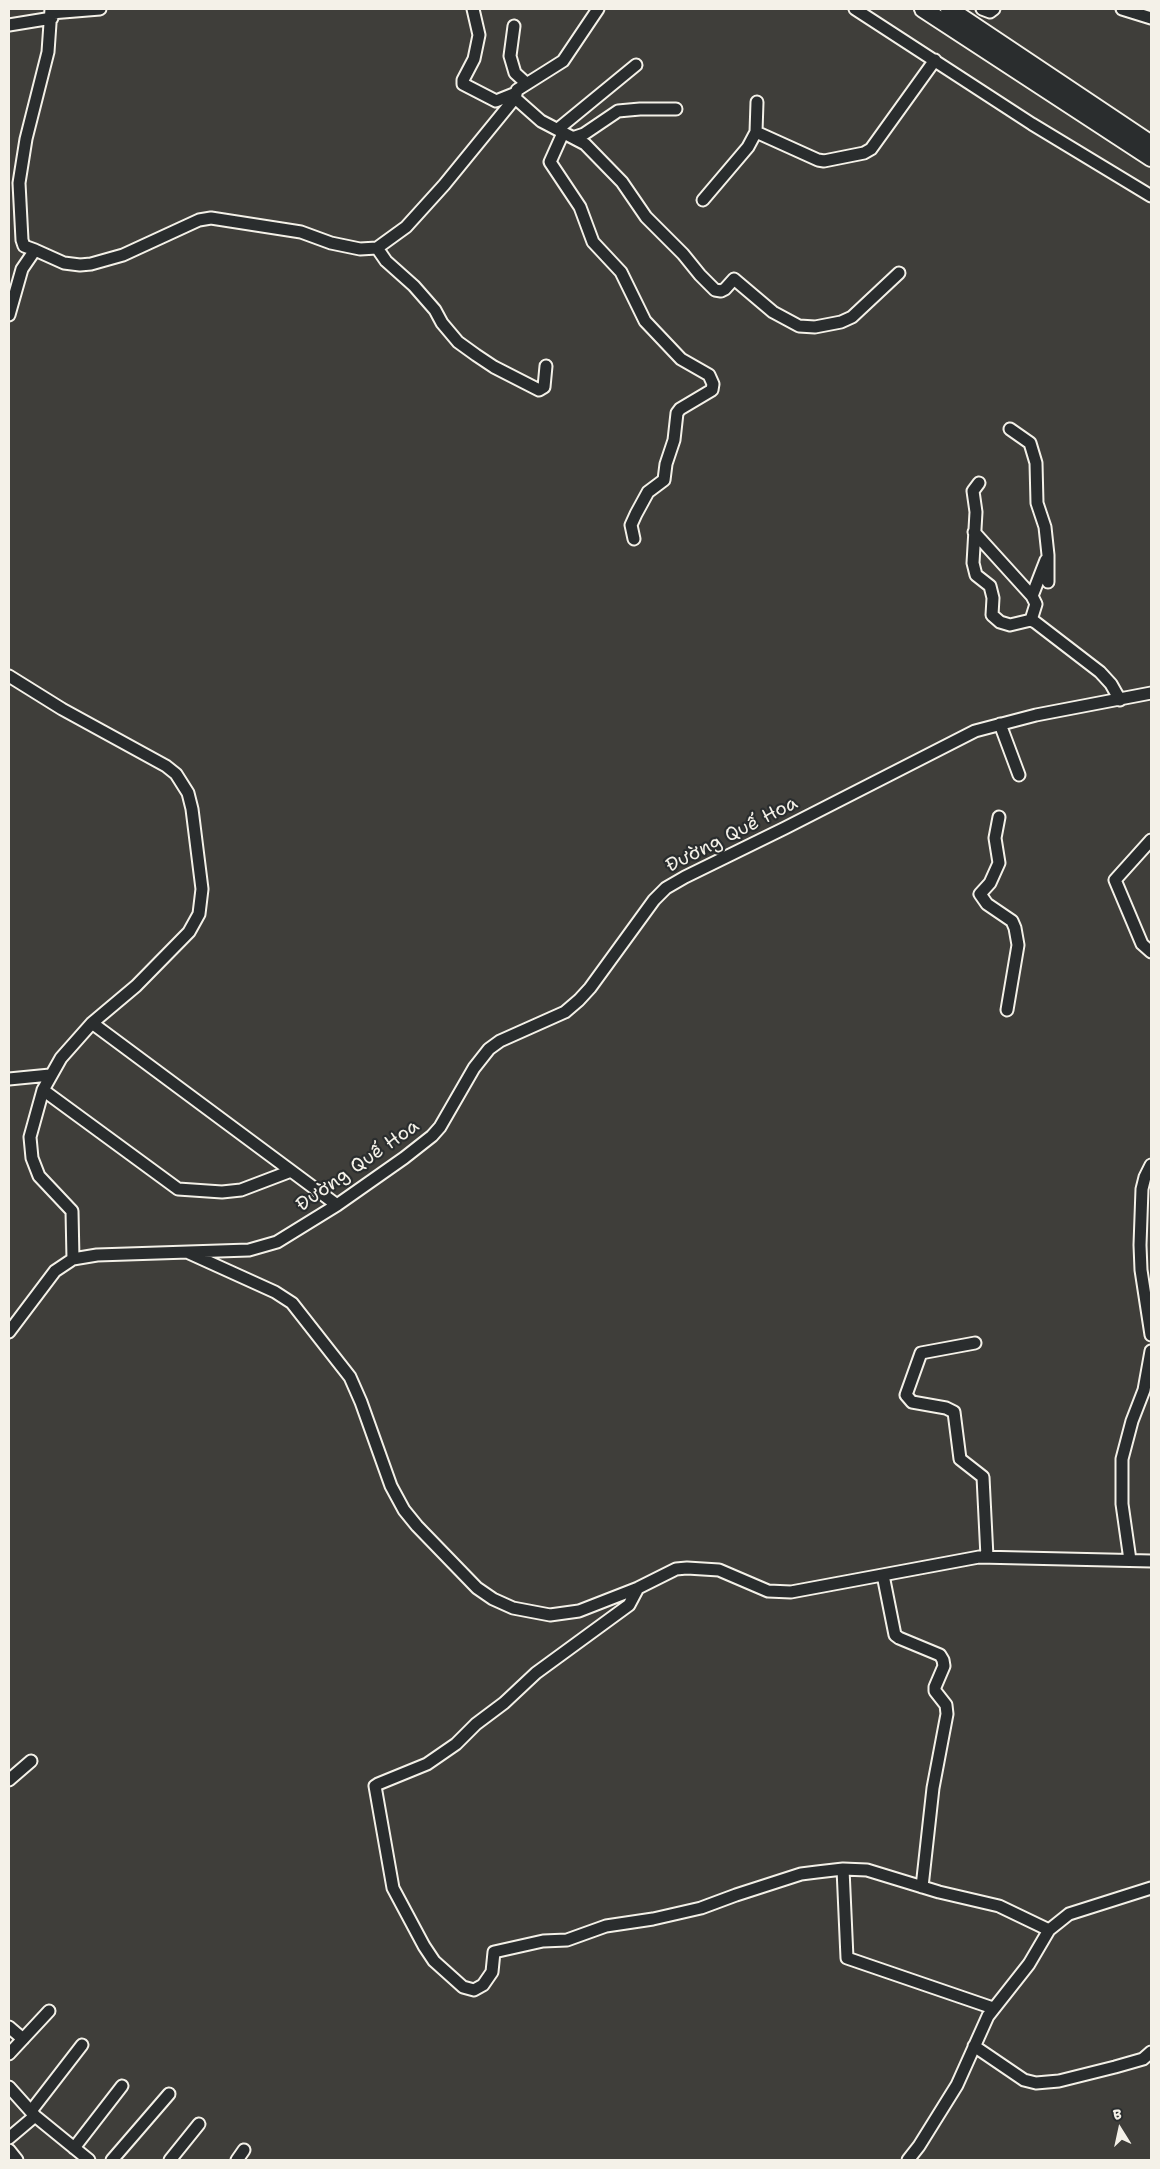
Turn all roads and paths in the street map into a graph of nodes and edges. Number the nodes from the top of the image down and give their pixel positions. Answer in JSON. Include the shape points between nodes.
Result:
{"nodes":[{"id":1,"x":100,"y":9,"type":"edge"},
{"id":2,"x":473,"y":9,"type":"edge"},
{"id":3,"x":598,"y":9,"type":"edge"},
{"id":4,"x":855,"y":9,"type":"edge"},
{"id":5,"x":923,"y":9,"type":"edge"},
{"id":6,"x":949,"y":9,"type":"edge"},
{"id":7,"x":982,"y":9,"type":"edge"},
{"id":8,"x":994,"y":9,"type":"edge"},
{"id":9,"x":1122,"y":9,"type":"edge"},
{"id":10,"x":51,"y":13,"type":"edge"},
{"id":11,"x":1151,"y":18,"type":"edge"},
{"id":12,"x":9,"y":26,"type":"edge"},
{"id":13,"x":514,"y":26,"type":"dead end"},
{"id":14,"x":935,"y":60,"type":"junction"},
{"id":15,"x":636,"y":65,"type":"dead end"},
{"id":16,"x":526,"y":83,"type":"junction"},
{"id":17,"x":515,"y":96,"type":"junction"},
{"id":18,"x":757,"y":102,"type":"dead end"},
{"id":19,"x":676,"y":108,"type":"dead end"},
{"id":20,"x":560,"y":131,"type":"junction"},
{"id":21,"x":756,"y":132,"type":"junction"},
{"id":22,"x":575,"y":137,"type":"junction"},
{"id":23,"x":1151,"y":144,"type":"edge"},
{"id":24,"x":1151,"y":158,"type":"edge"},
{"id":25,"x":1151,"y":196,"type":"edge"},
{"id":26,"x":703,"y":200,"type":"dead end"},
{"id":27,"x":9,"y":228,"type":"edge"},
{"id":28,"x":21,"y":232,"type":"junction"},
{"id":29,"x":377,"y":248,"type":"junction"},
{"id":30,"x":35,"y":250,"type":"junction"},
{"id":31,"x":899,"y":273,"type":"dead end"},
{"id":32,"x":9,"y":315,"type":"edge"},
{"id":33,"x":546,"y":366,"type":"dead end"},
{"id":34,"x":1010,"y":429,"type":"dead end"},
{"id":35,"x":979,"y":483,"type":"dead end"},
{"id":36,"x":974,"y":532,"type":"junction"},
{"id":37,"x":634,"y":539,"type":"dead end"},
{"id":38,"x":1048,"y":555,"type":"junction"},
{"id":39,"x":1048,"y":582,"type":"dead end"},
{"id":40,"x":1032,"y":596,"type":"junction"},
{"id":41,"x":1031,"y":620,"type":"junction"},
{"id":42,"x":9,"y":676,"type":"edge"},
{"id":43,"x":1151,"y":693,"type":"edge"},
{"id":44,"x":1120,"y":700,"type":"junction"},
{"id":45,"x":1000,"y":724,"type":"junction"},
{"id":46,"x":1019,"y":775,"type":"dead end"},
{"id":47,"x":999,"y":817,"type":"dead end"},
{"id":48,"x":1151,"y":840,"type":"edge"},
{"id":49,"x":1151,"y":952,"type":"edge"},
{"id":50,"x":1007,"y":1010,"type":"dead end"},
{"id":51,"x":92,"y":1023,"type":"junction"},
{"id":52,"x":50,"y":1075,"type":"junction"},
{"id":53,"x":9,"y":1079,"type":"edge"},
{"id":54,"x":43,"y":1090,"type":"junction"},
{"id":55,"x":1151,"y":1165,"type":"edge"},
{"id":56,"x":291,"y":1171,"type":"junction"},
{"id":57,"x":337,"y":1205,"type":"junction"},
{"id":58,"x":185,"y":1251,"type":"junction"},
{"id":59,"x":73,"y":1259,"type":"junction"},
{"id":60,"x":9,"y":1332,"type":"edge"},
{"id":61,"x":1151,"y":1335,"type":"edge"},
{"id":62,"x":975,"y":1343,"type":"dead end"},
{"id":63,"x":1151,"y":1351,"type":"edge"},
{"id":64,"x":987,"y":1556,"type":"junction"},
{"id":65,"x":1130,"y":1560,"type":"junction"},
{"id":66,"x":1151,"y":1561,"type":"edge"},
{"id":67,"x":883,"y":1575,"type":"junction"},
{"id":68,"x":638,"y":1588,"type":"junction"},
{"id":69,"x":31,"y":1761,"type":"dead end"},
{"id":70,"x":9,"y":1780,"type":"edge"},
{"id":71,"x":843,"y":1869,"type":"junction"},
{"id":72,"x":922,"y":1887,"type":"junction"},
{"id":73,"x":1151,"y":1888,"type":"edge"},
{"id":74,"x":1049,"y":1930,"type":"junction"},
{"id":75,"x":993,"y":2008,"type":"junction"},
{"id":76,"x":48,"y":2011,"type":"dead end"},
{"id":77,"x":9,"y":2027,"type":"edge"},
{"id":78,"x":22,"y":2039,"type":"junction"},
{"id":79,"x":82,"y":2045,"type":"dead end"},
{"id":80,"x":974,"y":2046,"type":"junction"},
{"id":81,"x":1151,"y":2052,"type":"edge"},
{"id":82,"x":9,"y":2054,"type":"edge"},
{"id":83,"x":122,"y":2086,"type":"dead end"},
{"id":84,"x":9,"y":2087,"type":"edge"},
{"id":85,"x":169,"y":2094,"type":"dead end"},
{"id":86,"x":33,"y":2114,"type":"junction"},
{"id":87,"x":199,"y":2124,"type":"dead end"},
{"id":88,"x":9,"y":2138,"type":"edge"},
{"id":89,"x":74,"y":2148,"type":"junction"},
{"id":90,"x":9,"y":2150,"type":"edge"},
{"id":91,"x":244,"y":2150,"type":"dead end"},
{"id":92,"x":17,"y":2160,"type":"edge"},
{"id":93,"x":89,"y":2160,"type":"edge"},
{"id":94,"x":112,"y":2160,"type":"edge"},
{"id":95,"x":170,"y":2160,"type":"edge"},
{"id":96,"x":237,"y":2160,"type":"edge"},
{"id":97,"x":908,"y":2160,"type":"edge"}],
"edges":[{"from":1,"to":10,"type":"street"},
{"from":2,"to":17,"type":"street","via":[[479,35],[463,84],[496,101]]},
{"from":3,"to":16,"type":"street","via":[[563,61]]},
{"from":4,"to":14,"type":"street"},
{"from":5,"to":24,"type":"highway"},
{"from":6,"to":23,"type":"highway"},
{"from":7,"to":8,"type":"street","via":[[990,12]]},
{"from":9,"to":11,"type":"street"},
{"from":10,"to":12,"type":"street"},
{"from":10,"to":28,"type":"street","via":[[46,60],[21,165]]},
{"from":13,"to":16,"type":"street","via":[[510,56],[515,73]]},
{"from":14,"to":21,"type":"street","via":[[871,149],[864,153],[818,160]]},
{"from":14,"to":25,"type":"street"},
{"from":15,"to":20,"type":"street"},
{"from":16,"to":17,"type":"street"},
{"from":17,"to":20,"type":"street","via":[[541,121]]},
{"from":17,"to":29,"type":"street","via":[[406,227]]},
{"from":18,"to":21,"type":"street"},
{"from":19,"to":22,"type":"street","via":[[618,111]]},
{"from":20,"to":22,"type":"street"},
{"from":20,"to":37,"type":"street","via":[[550,162],[580,207],[593,242],[621,272],[646,321],[682,359],[709,375],[713,384],[712,390],[677,414],[664,480],[648,492],[636,514],[631,525]]},
{"from":21,"to":26,"type":"street","via":[[748,147]]},
{"from":22,"to":31,"type":"street","via":[[622,182],[646,218],[715,290],[720,291],[734,279],[773,312],[794,323],[815,327],[852,317]]},
{"from":27,"to":28,"type":"street"},
{"from":28,"to":30,"type":"street","via":[[24,246]]},
{"from":29,"to":30,"type":"street","via":[[360,249],[301,232],[211,218],[199,220],[123,255],[91,264],[64,263]]},
{"from":29,"to":33,"type":"street","via":[[386,262],[435,310],[458,342],[476,355],[540,390],[544,387]]},
{"from":30,"to":32,"type":"street","via":[[22,269]]},
{"from":34,"to":38,"type":"street","via":[[1027,440],[1036,463],[1037,503],[1045,527]]},
{"from":35,"to":36,"type":"street","via":[[973,491]]},
{"from":36,"to":40,"type":"street"},
{"from":36,"to":41,"type":"street","via":[[973,563],[976,575],[990,586],[992,615],[1010,625]]},
{"from":38,"to":39,"type":"street"},
{"from":38,"to":40,"type":"street"},
{"from":40,"to":41,"type":"street","via":[[1036,604]]},
{"from":41,"to":44,"type":"street","via":[[1100,672]]},
{"from":42,"to":51,"type":"street","via":[[166,766],[182,782],[192,809],[202,889],[196,923],[136,986]]},
{"from":43,"to":44,"type":"street","name":"Đường Quế Hoa"},
{"from":44,"to":45,"type":"street","name":"Đường Quế Hoa"},
{"from":45,"to":46,"type":"street"},
{"from":45,"to":57,"type":"street","name":"Đường Quế Hoa","via":[[944,746],[666,888],[579,1000],[565,1012],[489,1048],[432,1136]]},
{"from":47,"to":50,"type":"street","via":[[996,838],[999,863],[980,895],[987,904],[1012,921],[1015,928],[1018,945]]},
{"from":48,"to":49,"type":"street","via":[[1115,880],[1142,944]]},
{"from":51,"to":52,"type":"street"},
{"from":51,"to":56,"type":"street"},
{"from":52,"to":53,"type":"street"},
{"from":52,"to":54,"type":"street"},
{"from":54,"to":56,"type":"street","via":[[178,1189],[241,1190]]},
{"from":54,"to":59,"type":"street","via":[[30,1137],[32,1158],[40,1176],[72,1211]]},
{"from":55,"to":61,"type":"street","via":[[1142,1189],[1140,1245]]},
{"from":56,"to":57,"type":"street"},
{"from":57,"to":58,"type":"street","name":"Đường Quế Hoa","via":[[277,1242],[263,1247]]},
{"from":58,"to":59,"type":"street","name":"Đường Quế Hoa"},
{"from":58,"to":68,"type":"street","via":[[292,1302],[350,1378],[391,1486],[404,1510],[477,1588],[513,1608],[550,1615],[579,1611]]},
{"from":59,"to":60,"type":"street","name":"Đường Quế Hoa","via":[[55,1271]]},
{"from":62,"to":64,"type":"street","via":[[921,1353],[906,1395],[912,1402],[954,1412],[960,1459],[983,1477]]},
{"from":63,"to":65,"type":"street","via":[[1144,1390],[1122,1459],[1122,1504]]},
{"from":64,"to":65,"type":"street"},
{"from":64,"to":67,"type":"street"},
{"from":65,"to":66,"type":"street"},
{"from":67,"to":68,"type":"street","via":[[779,1592],[768,1591],[719,1570],[687,1568],[676,1569]]},
{"from":67,"to":72,"type":"street","via":[[895,1635],[940,1655],[944,1666],[934,1686],[946,1705],[947,1714],[933,1788]]},
{"from":68,"to":71,"type":"street","via":[[629,1605],[536,1673],[456,1744],[427,1764],[375,1786],[394,1888],[434,1960],[464,1987],[474,1990],[492,1972],[494,1952],[544,1941],[567,1940],[606,1926],[700,1908],[801,1874]]},
{"from":69,"to":70,"type":"street"},
{"from":71,"to":72,"type":"street","via":[[866,1870]]},
{"from":71,"to":75,"type":"street","via":[[847,1958]]},
{"from":72,"to":74,"type":"street","via":[[998,1906]]},
{"from":73,"to":74,"type":"street","via":[[1069,1914]]},
{"from":74,"to":75,"type":"street","via":[[1029,1964]]},
{"from":75,"to":80,"type":"street"},
{"from":76,"to":78,"type":"street"},
{"from":77,"to":78,"type":"street"},
{"from":78,"to":82,"type":"street"},
{"from":79,"to":86,"type":"street"},
{"from":80,"to":81,"type":"street","via":[[1024,2080],[1036,2084],[1115,2068],[1143,2059]]},
{"from":80,"to":97,"type":"street","via":[[957,2085]]},
{"from":83,"to":89,"type":"street"},
{"from":84,"to":86,"type":"street"},
{"from":85,"to":94,"type":"street"},
{"from":86,"to":88,"type":"street"},
{"from":86,"to":89,"type":"street"},
{"from":87,"to":95,"type":"street"},
{"from":89,"to":93,"type":"street"},
{"from":90,"to":92,"type":"street"},
{"from":91,"to":96,"type":"street"}]}
